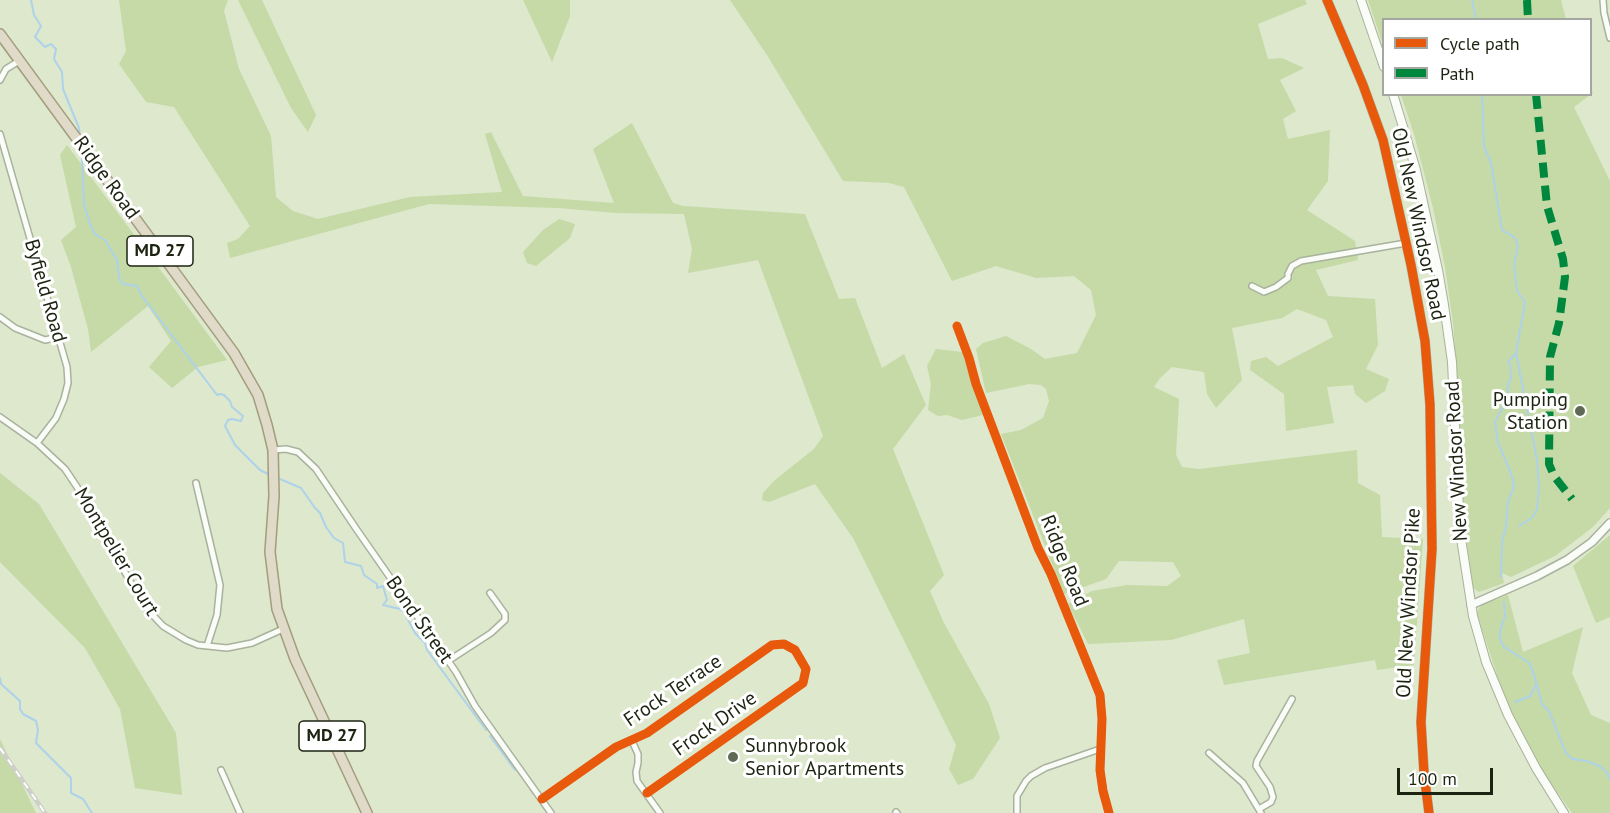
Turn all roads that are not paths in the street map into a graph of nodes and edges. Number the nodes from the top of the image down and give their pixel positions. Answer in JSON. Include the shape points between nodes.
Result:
{"nodes":[{"id":1,"x":1327,"y":0,"type":"edge"},
{"id":2,"x":1361,"y":0,"type":"edge"},
{"id":3,"x":1603,"y":0,"type":"edge"},
{"id":4,"x":0,"y":34,"type":"edge"},
{"id":5,"x":1610,"y":38,"type":"edge"},
{"id":6,"x":19,"y":61,"type":"junction"},
{"id":7,"x":1382,"y":64,"type":"edge"},
{"id":8,"x":0,"y":80,"type":"edge"},
{"id":9,"x":1394,"y":96,"type":"edge"},
{"id":10,"x":0,"y":134,"type":"edge"},
{"id":11,"x":1406,"y":243,"type":"junction"},
{"id":12,"x":1252,"y":286,"type":"dead end"},
{"id":13,"x":0,"y":317,"type":"edge"},
{"id":14,"x":957,"y":326,"type":"dead end"},
{"id":15,"x":59,"y":337,"type":"junction"},
{"id":16,"x":1429,"y":393,"type":"joint"},
{"id":17,"x":0,"y":417,"type":"edge"},
{"id":18,"x":37,"y":443,"type":"junction"},
{"id":19,"x":273,"y":450,"type":"junction"},
{"id":20,"x":196,"y":483,"type":"dead end"},
{"id":21,"x":1610,"y":523,"type":"edge"},
{"id":22,"x":490,"y":593,"type":"dead end"},
{"id":23,"x":1471,"y":605,"type":"junction"},
{"id":24,"x":284,"y":629,"type":"junction"},
{"id":25,"x":207,"y":646,"type":"junction"},
{"id":26,"x":447,"y":661,"type":"junction"},
{"id":27,"x":803,"y":683,"type":"joint"},
{"id":28,"x":1292,"y":699,"type":"dead end"},
{"id":29,"x":632,"y":741,"type":"junction"},
{"id":30,"x":1100,"y":749,"type":"junction"},
{"id":31,"x":1209,"y":753,"type":"dead end"},
{"id":32,"x":221,"y":771,"type":"dead end"},
{"id":33,"x":647,"y":793,"type":"junction"},
{"id":34,"x":542,"y":799,"type":"junction"},
{"id":35,"x":1260,"y":811,"type":"edge"},
{"id":36,"x":240,"y":813,"type":"edge"},
{"id":37,"x":367,"y":813,"type":"edge"},
{"id":38,"x":551,"y":813,"type":"edge"},
{"id":39,"x":660,"y":813,"type":"edge"},
{"id":40,"x":1017,"y":813,"type":"edge"},
{"id":41,"x":1109,"y":813,"type":"edge"},
{"id":42,"x":1430,"y":813,"type":"edge"},
{"id":43,"x":1564,"y":813,"type":"edge"}],
"edges":[{"from":1,"to":11,"type":"street","name":"Old New Windsor Road","via":[[1383,140]]},
{"from":2,"to":7,"type":"main road"},
{"from":3,"to":5,"type":"street"},
{"from":4,"to":6,"type":"highway","name":"Ridge Road","number":"MD 27"},
{"from":6,"to":8,"type":"street","via":[[6,69]]},
{"from":6,"to":19,"type":"highway","name":"Ridge Road","number":"MD 27","via":[[241,365],[262,408]]},
{"from":9,"to":23,"type":"main road","name":"New Windsor Road","via":[[1416,170],[1444,305],[1452,362],[1460,532]]},
{"from":10,"to":15,"type":"street","name":"Byfield Road"},
{"from":11,"to":12,"type":"street","via":[[1301,261],[1292,266],[1288,278],[1276,287],[1264,292]]},
{"from":11,"to":16,"type":"street","name":"Old New Windsor Road","via":[[1425,340]]},
{"from":13,"to":15,"type":"street","via":[[38,338]]},
{"from":14,"to":30,"type":"street","name":"Ridge Road","via":[[1038,548],[1100,695]]},
{"from":15,"to":18,"type":"street","name":"Byfield Road","via":[[68,383],[56,418]]},
{"from":16,"to":42,"type":"street","name":"Old New Windsor Pike","via":[[1432,549],[1421,722]]},
{"from":17,"to":18,"type":"street","name":"Montpelier Court"},
{"from":18,"to":25,"type":"street","name":"Montpelier Court","via":[[65,469],[77,487],[147,609],[173,633]]},
{"from":19,"to":24,"type":"highway","number":"MD 27","via":[[270,552],[274,592]]},
{"from":19,"to":26,"type":"street","name":"Bond Street","via":[[293,450],[311,463]]},
{"from":20,"to":25,"type":"street","via":[[220,585],[217,615]]},
{"from":21,"to":23,"type":"street","via":[[1567,560]]},
{"from":22,"to":26,"type":"street","via":[[505,620]]},
{"from":23,"to":43,"type":"main road","name":"New Windsor Road","via":[[1496,688],[1536,768]]},
{"from":24,"to":25,"type":"street","name":"Montpelier Court","via":[[246,645]]},
{"from":24,"to":37,"type":"highway","number":"MD 27"},
{"from":26,"to":34,"type":"street","name":"Bond Street"},
{"from":27,"to":29,"type":"street","name":"Frock Terrace","via":[[807,672],[803,662],[792,647],[776,644]]},
{"from":27,"to":33,"type":"street","name":"Frock Drive"},
{"from":28,"to":35,"type":"street","via":[[1257,761],[1273,797]]},
{"from":29,"to":33,"type":"street","via":[[639,759],[636,776]]},
{"from":29,"to":34,"type":"street","name":"Frock Terrace","via":[[616,747]]},
{"from":30,"to":40,"type":"street","via":[[1031,776],[1017,796]]},
{"from":30,"to":41,"type":"street","name":"Ridge Road","via":[[1101,781]]},
{"from":31,"to":35,"type":"street","via":[[1243,783]]},
{"from":32,"to":36,"type":"street"},
{"from":33,"to":39,"type":"street"},
{"from":34,"to":38,"type":"street","name":"Bond Street"}]}
